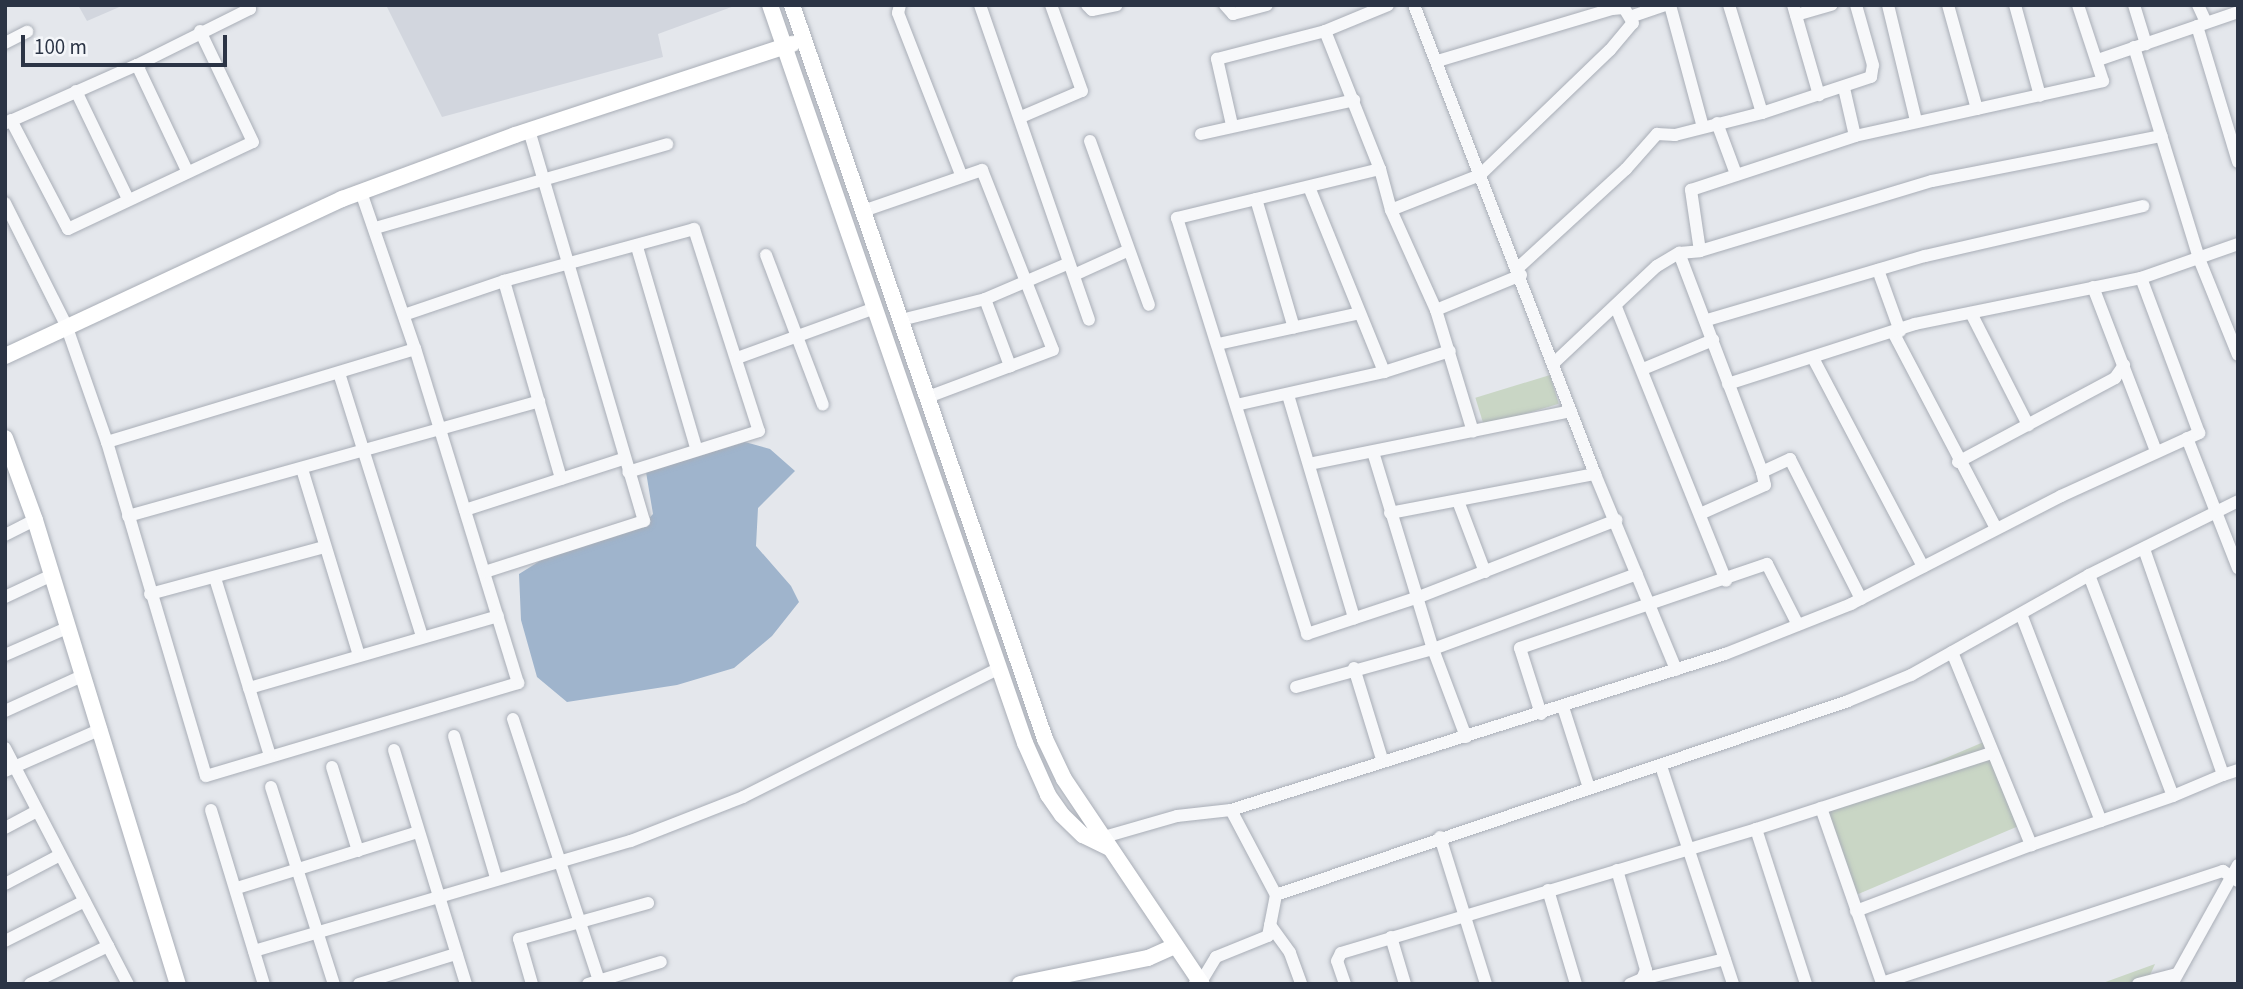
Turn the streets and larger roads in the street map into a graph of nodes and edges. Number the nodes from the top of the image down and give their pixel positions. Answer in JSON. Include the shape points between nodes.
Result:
{"nodes":[{"id":1,"x":249,"y":5,"type":"edge"},
{"id":2,"x":770,"y":5,"type":"edge"},
{"id":3,"x":792,"y":5,"type":"edge"},
{"id":4,"x":900,"y":5,"type":"edge"},
{"id":5,"x":980,"y":5,"type":"edge"},
{"id":6,"x":1051,"y":5,"type":"edge"},
{"id":7,"x":1087,"y":5,"type":"edge"},
{"id":8,"x":1117,"y":5,"type":"edge"},
{"id":9,"x":1225,"y":5,"type":"edge"},
{"id":10,"x":1266,"y":5,"type":"edge"},
{"id":11,"x":1388,"y":5,"type":"edge"},
{"id":12,"x":1414,"y":5,"type":"edge"},
{"id":13,"x":1668,"y":5,"type":"edge"},
{"id":14,"x":1730,"y":5,"type":"edge"},
{"id":15,"x":1832,"y":5,"type":"edge"},
{"id":16,"x":1856,"y":5,"type":"edge"},
{"id":17,"x":1888,"y":5,"type":"edge"},
{"id":18,"x":1948,"y":5,"type":"edge"},
{"id":19,"x":2015,"y":5,"type":"edge"},
{"id":20,"x":2078,"y":5,"type":"edge"},
{"id":21,"x":2134,"y":5,"type":"edge"},
{"id":22,"x":2198,"y":5,"type":"edge"},
{"id":23,"x":1795,"y":10,"type":"edge"},
{"id":24,"x":2238,"y":12,"type":"edge"},
{"id":25,"x":1630,"y":17,"type":"junction"},
{"id":26,"x":2201,"y":24,"type":"junction"},
{"id":27,"x":200,"y":31,"type":"junction"},
{"id":28,"x":1325,"y":31,"type":"junction"},
{"id":29,"x":27,"y":32,"type":"dead end"},
{"id":30,"x":804,"y":40,"type":"junction"},
{"id":31,"x":5,"y":43,"type":"edge"},
{"id":32,"x":2140,"y":46,"type":"junction"},
{"id":33,"x":783,"y":48,"type":"junction"},
{"id":34,"x":2098,"y":60,"type":"junction"},
{"id":35,"x":1438,"y":61,"type":"junction"},
{"id":36,"x":136,"y":65,"type":"junction"},
{"id":37,"x":1844,"y":88,"type":"junction"},
{"id":38,"x":76,"y":91,"type":"junction"},
{"id":39,"x":1819,"y":95,"type":"junction"},
{"id":40,"x":2040,"y":96,"type":"junction"},
{"id":41,"x":1354,"y":100,"type":"junction"},
{"id":42,"x":1977,"y":108,"type":"junction"},
{"id":43,"x":1762,"y":113,"type":"junction"},
{"id":44,"x":1021,"y":117,"type":"junction"},
{"id":45,"x":8,"y":121,"type":"edge"},
{"id":46,"x":1916,"y":121,"type":"junction"},
{"id":47,"x":1717,"y":123,"type":"junction"},
{"id":48,"x":1232,"y":125,"type":"junction"},
{"id":49,"x":1703,"y":127,"type":"junction"},
{"id":50,"x":528,"y":131,"type":"junction"},
{"id":51,"x":1201,"y":134,"type":"dead end"},
{"id":52,"x":2162,"y":135,"type":"junction"},
{"id":53,"x":1855,"y":136,"type":"junction"},
{"id":54,"x":1090,"y":141,"type":"dead end"},
{"id":55,"x":667,"y":144,"type":"dead end"},
{"id":56,"x":2238,"y":162,"type":"edge"},
{"id":57,"x":1380,"y":169,"type":"junction"},
{"id":58,"x":187,"y":171,"type":"junction"},
{"id":59,"x":1736,"y":174,"type":"junction"},
{"id":60,"x":961,"y":175,"type":"junction"},
{"id":61,"x":1480,"y":175,"type":"junction"},
{"id":62,"x":544,"y":180,"type":"junction"},
{"id":63,"x":1309,"y":187,"type":"junction"},
{"id":64,"x":361,"y":191,"type":"junction"},
{"id":65,"x":128,"y":199,"type":"junction"},
{"id":66,"x":1256,"y":200,"type":"junction"},
{"id":67,"x":5,"y":203,"type":"edge"},
{"id":68,"x":2143,"y":206,"type":"dead end"},
{"id":69,"x":1391,"y":210,"type":"junction"},
{"id":70,"x":863,"y":211,"type":"junction"},
{"id":71,"x":375,"y":228,"type":"junction"},
{"id":72,"x":2238,"y":244,"type":"edge"},
{"id":73,"x":637,"y":247,"type":"junction"},
{"id":74,"x":1127,"y":251,"type":"junction"},
{"id":75,"x":1700,"y":251,"type":"junction"},
{"id":76,"x":1679,"y":253,"type":"junction"},
{"id":77,"x":766,"y":255,"type":"dead end"},
{"id":78,"x":2200,"y":261,"type":"junction"},
{"id":79,"x":569,"y":263,"type":"junction"},
{"id":80,"x":1071,"y":269,"type":"junction"},
{"id":81,"x":1878,"y":270,"type":"junction"},
{"id":82,"x":1520,"y":271,"type":"junction"},
{"id":83,"x":2141,"y":278,"type":"junction"},
{"id":84,"x":504,"y":281,"type":"junction"},
{"id":85,"x":1028,"y":281,"type":"junction"},
{"id":86,"x":2093,"y":287,"type":"junction"},
{"id":87,"x":985,"y":299,"type":"junction"},
{"id":88,"x":1149,"y":305,"type":"dead end"},
{"id":89,"x":1616,"y":307,"type":"junction"},
{"id":90,"x":875,"y":308,"type":"junction"},
{"id":91,"x":1436,"y":310,"type":"junction"},
{"id":92,"x":1360,"y":313,"type":"junction"},
{"id":93,"x":1971,"y":313,"type":"junction"},
{"id":94,"x":404,"y":315,"type":"junction"},
{"id":95,"x":901,"y":320,"type":"junction"},
{"id":96,"x":1089,"y":320,"type":"dead end"},
{"id":97,"x":1707,"y":320,"type":"junction"},
{"id":98,"x":66,"y":325,"type":"junction"},
{"id":99,"x":1294,"y":328,"type":"junction"},
{"id":100,"x":1897,"y":333,"type":"junction"},
{"id":101,"x":797,"y":337,"type":"junction"},
{"id":102,"x":1713,"y":340,"type":"junction"},
{"id":103,"x":1218,"y":344,"type":"junction"},
{"id":104,"x":415,"y":349,"type":"junction"},
{"id":105,"x":1450,"y":351,"type":"junction"},
{"id":106,"x":2238,"y":355,"type":"edge"},
{"id":107,"x":5,"y":356,"type":"edge"},
{"id":108,"x":737,"y":358,"type":"junction"},
{"id":109,"x":1813,"y":358,"type":"junction"},
{"id":110,"x":1555,"y":362,"type":"junction"},
{"id":111,"x":2124,"y":365,"type":"junction"},
{"id":112,"x":1010,"y":366,"type":"junction"},
{"id":113,"x":1643,"y":369,"type":"junction"},
{"id":114,"x":1384,"y":372,"type":"junction"},
{"id":115,"x":339,"y":373,"type":"junction"},
{"id":116,"x":1728,"y":384,"type":"junction"},
{"id":117,"x":1288,"y":395,"type":"junction"},
{"id":118,"x":929,"y":397,"type":"junction"},
{"id":119,"x":539,"y":401,"type":"junction"},
{"id":120,"x":823,"y":405,"type":"dead end"},
{"id":121,"x":1236,"y":405,"type":"junction"},
{"id":122,"x":1571,"y":411,"type":"junction"},
{"id":123,"x":2028,"y":425,"type":"junction"},
{"id":124,"x":439,"y":430,"type":"junction"},
{"id":125,"x":1473,"y":432,"type":"junction"},
{"id":126,"x":5,"y":438,"type":"edge"},
{"id":127,"x":2187,"y":438,"type":"junction"},
{"id":128,"x":107,"y":442,"type":"junction"},
{"id":129,"x":696,"y":448,"type":"junction"},
{"id":130,"x":364,"y":451,"type":"junction"},
{"id":131,"x":2156,"y":451,"type":"junction"},
{"id":132,"x":1373,"y":452,"type":"junction"},
{"id":133,"x":623,"y":459,"type":"junction"},
{"id":134,"x":1958,"y":462,"type":"junction"},
{"id":135,"x":1309,"y":464,"type":"junction"},
{"id":136,"x":302,"y":469,"type":"junction"},
{"id":137,"x":11,"y":471,"type":"edge"},
{"id":138,"x":628,"y":472,"type":"junction"},
{"id":139,"x":1762,"y":472,"type":"junction"},
{"id":140,"x":1595,"y":474,"type":"junction"},
{"id":141,"x":561,"y":479,"type":"junction"},
{"id":142,"x":1458,"y":501,"type":"junction"},
{"id":143,"x":2238,"y":502,"type":"edge"},
{"id":144,"x":465,"y":510,"type":"junction"},
{"id":145,"x":2216,"y":512,"type":"junction"},
{"id":146,"x":1390,"y":513,"type":"junction"},
{"id":147,"x":1700,"y":514,"type":"junction"},
{"id":148,"x":128,"y":516,"type":"junction"},
{"id":149,"x":35,"y":520,"type":"junction"},
{"id":150,"x":1616,"y":520,"type":"junction"},
{"id":151,"x":1996,"y":528,"type":"junction"},
{"id":152,"x":5,"y":535,"type":"edge"},
{"id":153,"x":324,"y":547,"type":"junction"},
{"id":154,"x":2144,"y":549,"type":"junction"},
{"id":155,"x":1923,"y":567,"type":"junction"},
{"id":156,"x":2238,"y":568,"type":"edge"},
{"id":157,"x":485,"y":572,"type":"junction"},
{"id":158,"x":1485,"y":572,"type":"junction"},
{"id":159,"x":1637,"y":574,"type":"junction"},
{"id":160,"x":52,"y":575,"type":"junction"},
{"id":161,"x":2089,"y":575,"type":"junction"},
{"id":162,"x":215,"y":578,"type":"junction"},
{"id":163,"x":1726,"y":581,"type":"junction"},
{"id":164,"x":150,"y":594,"type":"junction"},
{"id":165,"x":5,"y":597,"type":"edge"},
{"id":166,"x":1419,"y":597,"type":"junction"},
{"id":167,"x":1861,"y":599,"type":"junction"},
{"id":168,"x":1652,"y":607,"type":"junction"},
{"id":169,"x":2021,"y":614,"type":"junction"},
{"id":170,"x":498,"y":616,"type":"junction"},
{"id":171,"x":1354,"y":618,"type":"junction"},
{"id":172,"x":1798,"y":625,"type":"junction"},
{"id":173,"x":69,"y":627,"type":"junction"},
{"id":174,"x":422,"y":636,"type":"junction"},
{"id":175,"x":1433,"y":649,"type":"junction"},
{"id":176,"x":1952,"y":652,"type":"junction"},
{"id":177,"x":5,"y":655,"type":"edge"},
{"id":178,"x":359,"y":655,"type":"junction"},
{"id":179,"x":999,"y":668,"type":"junction"},
{"id":180,"x":1354,"y":668,"type":"junction"},
{"id":181,"x":1676,"y":670,"type":"junction"},
{"id":182,"x":84,"y":675,"type":"junction"},
{"id":183,"x":1296,"y":687,"type":"dead end"},
{"id":184,"x":249,"y":688,"type":"junction"},
{"id":185,"x":1563,"y":707,"type":"junction"},
{"id":186,"x":5,"y":711,"type":"edge"},
{"id":187,"x":1541,"y":713,"type":"junction"},
{"id":188,"x":513,"y":719,"type":"dead end"},
{"id":189,"x":101,"y":729,"type":"junction"},
{"id":190,"x":454,"y":736,"type":"dead end"},
{"id":191,"x":1466,"y":737,"type":"junction"},
{"id":192,"x":5,"y":748,"type":"edge"},
{"id":193,"x":394,"y":750,"type":"dead end"},
{"id":194,"x":1991,"y":753,"type":"junction"},
{"id":195,"x":270,"y":756,"type":"junction"},
{"id":196,"x":1054,"y":757,"type":"junction"},
{"id":197,"x":1383,"y":762,"type":"junction"},
{"id":198,"x":1034,"y":766,"type":"junction"},
{"id":199,"x":1661,"y":766,"type":"junction"},
{"id":200,"x":332,"y":767,"type":"dead end"},
{"id":201,"x":10,"y":769,"type":"edge"},
{"id":202,"x":2238,"y":770,"type":"edge"},
{"id":203,"x":2223,"y":775,"type":"junction"},
{"id":204,"x":271,"y":787,"type":"dead end"},
{"id":205,"x":1590,"y":788,"type":"junction"},
{"id":206,"x":2172,"y":796,"type":"junction"},
{"id":207,"x":1821,"y":808,"type":"junction"},
{"id":208,"x":211,"y":810,"type":"dead end"},
{"id":209,"x":1231,"y":810,"type":"junction"},
{"id":210,"x":37,"y":811,"type":"junction"},
{"id":211,"x":2101,"y":821,"type":"junction"},
{"id":212,"x":5,"y":828,"type":"edge"},
{"id":213,"x":1756,"y":829,"type":"junction"},
{"id":214,"x":418,"y":832,"type":"junction"},
{"id":215,"x":1440,"y":837,"type":"junction"},
{"id":216,"x":1106,"y":842,"type":"junction"},
{"id":217,"x":2031,"y":845,"type":"junction"},
{"id":218,"x":1691,"y":848,"type":"junction"},
{"id":219,"x":358,"y":851,"type":"junction"},
{"id":220,"x":60,"y":855,"type":"junction"},
{"id":221,"x":559,"y":860,"type":"junction"},
{"id":222,"x":2238,"y":865,"type":"edge"},
{"id":223,"x":300,"y":870,"type":"junction"},
{"id":224,"x":1617,"y":870,"type":"junction"},
{"id":225,"x":496,"y":878,"type":"junction"},
{"id":226,"x":2234,"y":879,"type":"edge"},
{"id":227,"x":5,"y":884,"type":"edge"},
{"id":228,"x":237,"y":888,"type":"junction"},
{"id":229,"x":1548,"y":890,"type":"junction"},
{"id":230,"x":1276,"y":895,"type":"junction"},
{"id":231,"x":438,"y":897,"type":"junction"},
{"id":232,"x":85,"y":901,"type":"junction"},
{"id":233,"x":648,"y":903,"type":"dead end"},
{"id":234,"x":1856,"y":911,"type":"junction"},
{"id":235,"x":1463,"y":915,"type":"junction"},
{"id":236,"x":580,"y":923,"type":"junction"},
{"id":237,"x":1270,"y":926,"type":"junction"},
{"id":238,"x":318,"y":932,"type":"junction"},
{"id":239,"x":1391,"y":937,"type":"junction"},
{"id":240,"x":5,"y":941,"type":"edge"},
{"id":241,"x":108,"y":946,"type":"junction"},
{"id":242,"x":1175,"y":946,"type":"junction"},
{"id":243,"x":254,"y":951,"type":"junction"},
{"id":244,"x":456,"y":954,"type":"junction"},
{"id":245,"x":1725,"y":959,"type":"junction"},
{"id":246,"x":661,"y":962,"type":"dead end"},
{"id":247,"x":398,"y":978,"type":"edge"},
{"id":248,"x":2174,"y":979,"type":"edge"},
{"id":249,"x":1636,"y":981,"type":"edge"},
{"id":250,"x":596,"y":983,"type":"edge"},
{"id":251,"x":1199,"y":983,"type":"edge"},
{"id":252,"x":1882,"y":983,"type":"edge"},
{"id":253,"x":30,"y":984,"type":"edge"},
{"id":254,"x":128,"y":984,"type":"edge"},
{"id":255,"x":178,"y":984,"type":"edge"},
{"id":256,"x":264,"y":984,"type":"edge"},
{"id":257,"x":334,"y":984,"type":"edge"},
{"id":258,"x":359,"y":984,"type":"edge"},
{"id":259,"x":466,"y":984,"type":"edge"},
{"id":260,"x":532,"y":984,"type":"edge"},
{"id":261,"x":1020,"y":984,"type":"edge"},
{"id":262,"x":1301,"y":984,"type":"edge"},
{"id":263,"x":1345,"y":984,"type":"edge"},
{"id":264,"x":1405,"y":984,"type":"edge"},
{"id":265,"x":1486,"y":984,"type":"edge"},
{"id":266,"x":1577,"y":984,"type":"edge"},
{"id":267,"x":1733,"y":984,"type":"edge"},
{"id":268,"x":1806,"y":984,"type":"edge"},
{"id":269,"x":2138,"y":984,"type":"edge"}],
"edges":[{"from":1,"to":27,"type":"street","via":[[250,9]]},
{"from":2,"to":33,"type":"street"},
{"from":3,"to":30,"type":"street"},
{"from":4,"to":60,"type":"street","via":[[898,13]]},
{"from":5,"to":44,"type":"street"},
{"from":6,"to":44,"type":"street","via":[[1082,91]]},
{"from":7,"to":8,"type":"street","via":[[1092,10]]},
{"from":9,"to":10,"type":"street","via":[[1233,14]]},
{"from":11,"to":28,"type":"street"},
{"from":12,"to":35,"type":"street"},
{"from":13,"to":25,"type":"street"},
{"from":13,"to":49,"type":"street"},
{"from":14,"to":43,"type":"street"},
{"from":15,"to":23,"type":"street"},
{"from":16,"to":37,"type":"street","via":[[1873,65],[1871,77]]},
{"from":17,"to":46,"type":"street"},
{"from":18,"to":42,"type":"street"},
{"from":19,"to":40,"type":"street"},
{"from":20,"to":34,"type":"street"},
{"from":21,"to":32,"type":"street"},
{"from":22,"to":26,"type":"street"},
{"from":23,"to":39,"type":"street"},
{"from":24,"to":26,"type":"street"},
{"from":25,"to":35,"type":"street","via":[[1625,8],[1612,9]]},
{"from":25,"to":61,"type":"street","via":[[1633,23],[1610,50]]},
{"from":26,"to":32,"type":"street"},
{"from":26,"to":56,"type":"street"},
{"from":27,"to":36,"type":"street"},
{"from":27,"to":58,"type":"street","via":[[253,142]]},
{"from":28,"to":41,"type":"street"},
{"from":28,"to":48,"type":"street","via":[[1217,59]]},
{"from":29,"to":31,"type":"street"},
{"from":30,"to":33,"type":"street"},
{"from":30,"to":70,"type":"street"},
{"from":32,"to":34,"type":"street"},
{"from":32,"to":52,"type":"street"},
{"from":33,"to":50,"type":"street"},
{"from":33,"to":90,"type":"street"},
{"from":34,"to":40,"type":"street","via":[[2103,81]]},
{"from":35,"to":61,"type":"street"},
{"from":36,"to":38,"type":"street"},
{"from":36,"to":58,"type":"street"},
{"from":37,"to":39,"type":"street"},
{"from":37,"to":53,"type":"street"},
{"from":38,"to":45,"type":"street"},
{"from":38,"to":65,"type":"street"},
{"from":39,"to":43,"type":"street"},
{"from":40,"to":42,"type":"street"},
{"from":41,"to":48,"type":"street"},
{"from":41,"to":57,"type":"street"},
{"from":42,"to":46,"type":"street"},
{"from":43,"to":47,"type":"street"},
{"from":44,"to":80,"type":"street"},
{"from":45,"to":65,"type":"street","via":[[68,229]]},
{"from":46,"to":53,"type":"street"},
{"from":47,"to":49,"type":"street"},
{"from":47,"to":59,"type":"street"},
{"from":48,"to":51,"type":"street"},
{"from":49,"to":82,"type":"street","via":[[1675,135],[1657,134]]},
{"from":50,"to":62,"type":"street"},
{"from":50,"to":64,"type":"street"},
{"from":52,"to":75,"type":"street","via":[[1933,181]]},
{"from":52,"to":78,"type":"street"},
{"from":53,"to":59,"type":"street"},
{"from":54,"to":74,"type":"street"},
{"from":55,"to":62,"type":"street"},
{"from":57,"to":63,"type":"street"},
{"from":57,"to":69,"type":"street"},
{"from":58,"to":65,"type":"street"},
{"from":59,"to":75,"type":"street","via":[[1691,190]]},
{"from":60,"to":70,"type":"street"},
{"from":60,"to":85,"type":"street","via":[[976,169],[985,173]]},
{"from":61,"to":69,"type":"street"},
{"from":61,"to":82,"type":"street"},
{"from":62,"to":71,"type":"street"},
{"from":62,"to":79,"type":"street"},
{"from":63,"to":66,"type":"street"},
{"from":63,"to":92,"type":"street"},
{"from":64,"to":71,"type":"street"},
{"from":64,"to":98,"type":"street"},
{"from":66,"to":99,"type":"street"},
{"from":66,"to":103,"type":"street","via":[[1177,218]]},
{"from":67,"to":98,"type":"street"},
{"from":68,"to":81,"type":"street"},
{"from":69,"to":91,"type":"street"},
{"from":70,"to":95,"type":"street"},
{"from":71,"to":94,"type":"street"},
{"from":72,"to":78,"type":"street"},
{"from":73,"to":79,"type":"street"},
{"from":73,"to":108,"type":"street","via":[[694,229]]},
{"from":73,"to":129,"type":"street"},
{"from":74,"to":80,"type":"street"},
{"from":74,"to":88,"type":"street"},
{"from":75,"to":76,"type":"street"},
{"from":76,"to":89,"type":"street","via":[[1657,266]]},
{"from":76,"to":97,"type":"street"},
{"from":77,"to":101,"type":"street"},
{"from":78,"to":83,"type":"street"},
{"from":78,"to":106,"type":"street"},
{"from":79,"to":84,"type":"street"},
{"from":79,"to":133,"type":"street"},
{"from":80,"to":85,"type":"street"},
{"from":80,"to":96,"type":"street"},
{"from":81,"to":97,"type":"street"},
{"from":81,"to":100,"type":"street"},
{"from":82,"to":91,"type":"street"},
{"from":82,"to":110,"type":"street"},
{"from":83,"to":86,"type":"street"},
{"from":83,"to":127,"type":"street","via":[[2199,433]]},
{"from":84,"to":94,"type":"street"},
{"from":84,"to":119,"type":"street"},
{"from":85,"to":87,"type":"street"},
{"from":85,"to":112,"type":"street","via":[[1053,350]]},
{"from":86,"to":93,"type":"street"},
{"from":86,"to":111,"type":"street"},
{"from":87,"to":95,"type":"street"},
{"from":87,"to":112,"type":"street"},
{"from":89,"to":110,"type":"street"},
{"from":89,"to":113,"type":"street"},
{"from":90,"to":101,"type":"street"},
{"from":90,"to":179,"type":"street"},
{"from":91,"to":105,"type":"street"},
{"from":92,"to":99,"type":"street"},
{"from":92,"to":114,"type":"street"},
{"from":93,"to":100,"type":"street","via":[[1949,314]]},
{"from":93,"to":123,"type":"street"},
{"from":94,"to":104,"type":"street"},
{"from":95,"to":118,"type":"street"},
{"from":97,"to":102,"type":"street"},
{"from":98,"to":107,"type":"street"},
{"from":98,"to":128,"type":"street"},
{"from":99,"to":103,"type":"street"},
{"from":100,"to":109,"type":"street"},
{"from":100,"to":134,"type":"street"},
{"from":101,"to":108,"type":"street"},
{"from":101,"to":120,"type":"street"},
{"from":102,"to":113,"type":"street"},
{"from":102,"to":116,"type":"street"},
{"from":103,"to":121,"type":"street"},
{"from":104,"to":115,"type":"street"},
{"from":104,"to":124,"type":"street"},
{"from":105,"to":114,"type":"street"},
{"from":105,"to":125,"type":"street"},
{"from":108,"to":129,"type":"street","via":[[759,431]]},
{"from":109,"to":116,"type":"street"},
{"from":109,"to":155,"type":"street"},
{"from":110,"to":122,"type":"street"},
{"from":111,"to":123,"type":"street","via":[[2115,378]]},
{"from":111,"to":131,"type":"street"},
{"from":112,"to":118,"type":"street"},
{"from":113,"to":147,"type":"street"},
{"from":114,"to":117,"type":"street"},
{"from":115,"to":128,"type":"street"},
{"from":115,"to":130,"type":"street"},
{"from":116,"to":139,"type":"street"},
{"from":117,"to":121,"type":"street"},
{"from":117,"to":135,"type":"street"},
{"from":118,"to":196,"type":"street"},
{"from":119,"to":124,"type":"street"},
{"from":119,"to":141,"type":"street"},
{"from":121,"to":171,"type":"street","via":[[1248,457],[1307,634]]},
{"from":122,"to":125,"type":"street"},
{"from":122,"to":140,"type":"street"},
{"from":123,"to":134,"type":"street"},
{"from":124,"to":130,"type":"street"},
{"from":124,"to":144,"type":"street"},
{"from":125,"to":132,"type":"street"},
{"from":126,"to":137,"type":"street"},
{"from":127,"to":131,"type":"street"},
{"from":127,"to":145,"type":"street"},
{"from":128,"to":148,"type":"street"},
{"from":129,"to":138,"type":"street"},
{"from":130,"to":136,"type":"street"},
{"from":130,"to":174,"type":"street"},
{"from":131,"to":151,"type":"street"},
{"from":132,"to":135,"type":"street"},
{"from":132,"to":146,"type":"street"},
{"from":133,"to":138,"type":"street"},
{"from":133,"to":141,"type":"street"},
{"from":134,"to":151,"type":"street"},
{"from":135,"to":171,"type":"street"},
{"from":136,"to":148,"type":"street"},
{"from":136,"to":153,"type":"street"},
{"from":137,"to":149,"type":"street"},
{"from":138,"to":157,"type":"street","via":[[644,521]]},
{"from":139,"to":147,"type":"street","via":[[1765,485]]},
{"from":139,"to":167,"type":"street","via":[[1790,459]]},
{"from":140,"to":142,"type":"street"},
{"from":140,"to":150,"type":"street"},
{"from":141,"to":144,"type":"street"},
{"from":142,"to":146,"type":"street"},
{"from":142,"to":158,"type":"street"},
{"from":143,"to":145,"type":"street"},
{"from":144,"to":157,"type":"street"},
{"from":145,"to":154,"type":"street"},
{"from":145,"to":156,"type":"street"},
{"from":146,"to":166,"type":"street"},
{"from":147,"to":163,"type":"street"},
{"from":148,"to":164,"type":"street"},
{"from":149,"to":152,"type":"street"},
{"from":149,"to":160,"type":"street"},
{"from":150,"to":158,"type":"street"},
{"from":150,"to":159,"type":"street"},
{"from":151,"to":155,"type":"street"},
{"from":153,"to":162,"type":"street"},
{"from":153,"to":178,"type":"street"},
{"from":154,"to":161,"type":"street"},
{"from":154,"to":203,"type":"street"},
{"from":155,"to":167,"type":"street"},
{"from":157,"to":170,"type":"street"},
{"from":158,"to":166,"type":"street"},
{"from":159,"to":168,"type":"street"},
{"from":159,"to":175,"type":"street"},
{"from":160,"to":165,"type":"street"},
{"from":160,"to":173,"type":"street"},
{"from":161,"to":169,"type":"street"},
{"from":161,"to":206,"type":"street"},
{"from":162,"to":164,"type":"street"},
{"from":162,"to":184,"type":"street"},
{"from":163,"to":168,"type":"street"},
{"from":163,"to":172,"type":"street","via":[[1767,564]]},
{"from":164,"to":195,"type":"street","via":[[206,776]]},
{"from":166,"to":171,"type":"street"},
{"from":166,"to":175,"type":"street"},
{"from":167,"to":172,"type":"street"},
{"from":168,"to":181,"type":"street"},
{"from":168,"to":187,"type":"street","via":[[1520,648]]},
{"from":169,"to":176,"type":"street"},
{"from":169,"to":211,"type":"street"},
{"from":170,"to":174,"type":"street"},
{"from":170,"to":195,"type":"street","via":[[518,682]]},
{"from":172,"to":181,"type":"street"},
{"from":173,"to":177,"type":"street"},
{"from":173,"to":182,"type":"street"},
{"from":174,"to":178,"type":"street"},
{"from":175,"to":180,"type":"street"},
{"from":175,"to":191,"type":"street"},
{"from":176,"to":194,"type":"street"},
{"from":176,"to":199,"type":"street","via":[[1848,701]]},
{"from":178,"to":184,"type":"street"},
{"from":179,"to":198,"type":"street"},
{"from":179,"to":221,"type":"street","via":[[743,797],[631,841]]},
{"from":180,"to":183,"type":"street"},
{"from":180,"to":197,"type":"street"},
{"from":181,"to":185,"type":"street"},
{"from":182,"to":186,"type":"street"},
{"from":182,"to":189,"type":"street"},
{"from":184,"to":195,"type":"street"},
{"from":185,"to":187,"type":"street"},
{"from":185,"to":205,"type":"street"},
{"from":187,"to":191,"type":"street"},
{"from":188,"to":221,"type":"street"},
{"from":189,"to":201,"type":"street"},
{"from":189,"to":255,"type":"street"},
{"from":190,"to":225,"type":"street"},
{"from":191,"to":197,"type":"street"},
{"from":192,"to":201,"type":"street"},
{"from":193,"to":214,"type":"street"},
{"from":194,"to":207,"type":"street"},
{"from":194,"to":217,"type":"street"},
{"from":196,"to":198,"type":"street"},
{"from":196,"to":216,"type":"street"},
{"from":197,"to":209,"type":"street"},
{"from":198,"to":216,"type":"street","via":[[1062,815],[1083,835]]},
{"from":199,"to":205,"type":"street"},
{"from":199,"to":218,"type":"street"},
{"from":200,"to":219,"type":"street"},
{"from":201,"to":210,"type":"street"},
{"from":202,"to":203,"type":"street"},
{"from":203,"to":206,"type":"street"},
{"from":204,"to":223,"type":"street"},
{"from":205,"to":215,"type":"street"},
{"from":206,"to":211,"type":"street"},
{"from":207,"to":213,"type":"street"},
{"from":207,"to":234,"type":"street"},
{"from":208,"to":228,"type":"street"},
{"from":209,"to":216,"type":"street","via":[[1177,816]]},
{"from":209,"to":230,"type":"street"},
{"from":210,"to":212,"type":"street"},
{"from":210,"to":220,"type":"street"},
{"from":211,"to":217,"type":"street"},
{"from":213,"to":218,"type":"street"},
{"from":213,"to":268,"type":"street"},
{"from":214,"to":219,"type":"street"},
{"from":214,"to":231,"type":"street"},
{"from":215,"to":230,"type":"street"},
{"from":215,"to":235,"type":"street"},
{"from":216,"to":242,"type":"street"},
{"from":217,"to":234,"type":"street"},
{"from":218,"to":224,"type":"street"},
{"from":218,"to":245,"type":"street"},
{"from":219,"to":223,"type":"street"},
{"from":220,"to":227,"type":"street"},
{"from":220,"to":232,"type":"street"},
{"from":221,"to":225,"type":"street"},
{"from":221,"to":236,"type":"street"},
{"from":222,"to":226,"type":"street"},
{"from":223,"to":228,"type":"street"},
{"from":223,"to":238,"type":"street"},
{"from":224,"to":229,"type":"street"},
{"from":224,"to":249,"type":"street","via":[[1646,970]]},
{"from":225,"to":231,"type":"street"},
{"from":226,"to":248,"type":"street"},
{"from":226,"to":252,"type":"street","via":[[2223,871]]},
{"from":228,"to":243,"type":"street"},
{"from":229,"to":235,"type":"street"},
{"from":229,"to":266,"type":"street"},
{"from":230,"to":237,"type":"street"},
{"from":231,"to":238,"type":"street"},
{"from":231,"to":244,"type":"street"},
{"from":232,"to":240,"type":"street"},
{"from":232,"to":241,"type":"street"},
{"from":233,"to":236,"type":"street"},
{"from":234,"to":252,"type":"street"},
{"from":235,"to":239,"type":"street"},
{"from":235,"to":265,"type":"street"},
{"from":236,"to":250,"type":"street"},
{"from":236,"to":260,"type":"street","via":[[519,939]]},
{"from":237,"to":251,"type":"street","via":[[1268,936],[1216,957]]},
{"from":237,"to":262,"type":"street","via":[[1282,938]]},
{"from":238,"to":243,"type":"street"},
{"from":238,"to":257,"type":"street"},
{"from":239,"to":263,"type":"street","via":[[1338,956]]},
{"from":239,"to":264,"type":"street"},
{"from":241,"to":253,"type":"street"},
{"from":241,"to":254,"type":"street"},
{"from":242,"to":251,"type":"street"},
{"from":242,"to":261,"type":"street","via":[[1148,958]]},
{"from":243,"to":256,"type":"street"},
{"from":244,"to":247,"type":"street"},
{"from":244,"to":259,"type":"street"},
{"from":245,"to":249,"type":"street"},
{"from":245,"to":267,"type":"street"},
{"from":246,"to":250,"type":"street"},
{"from":247,"to":258,"type":"street"},
{"from":248,"to":269,"type":"street"}]}
